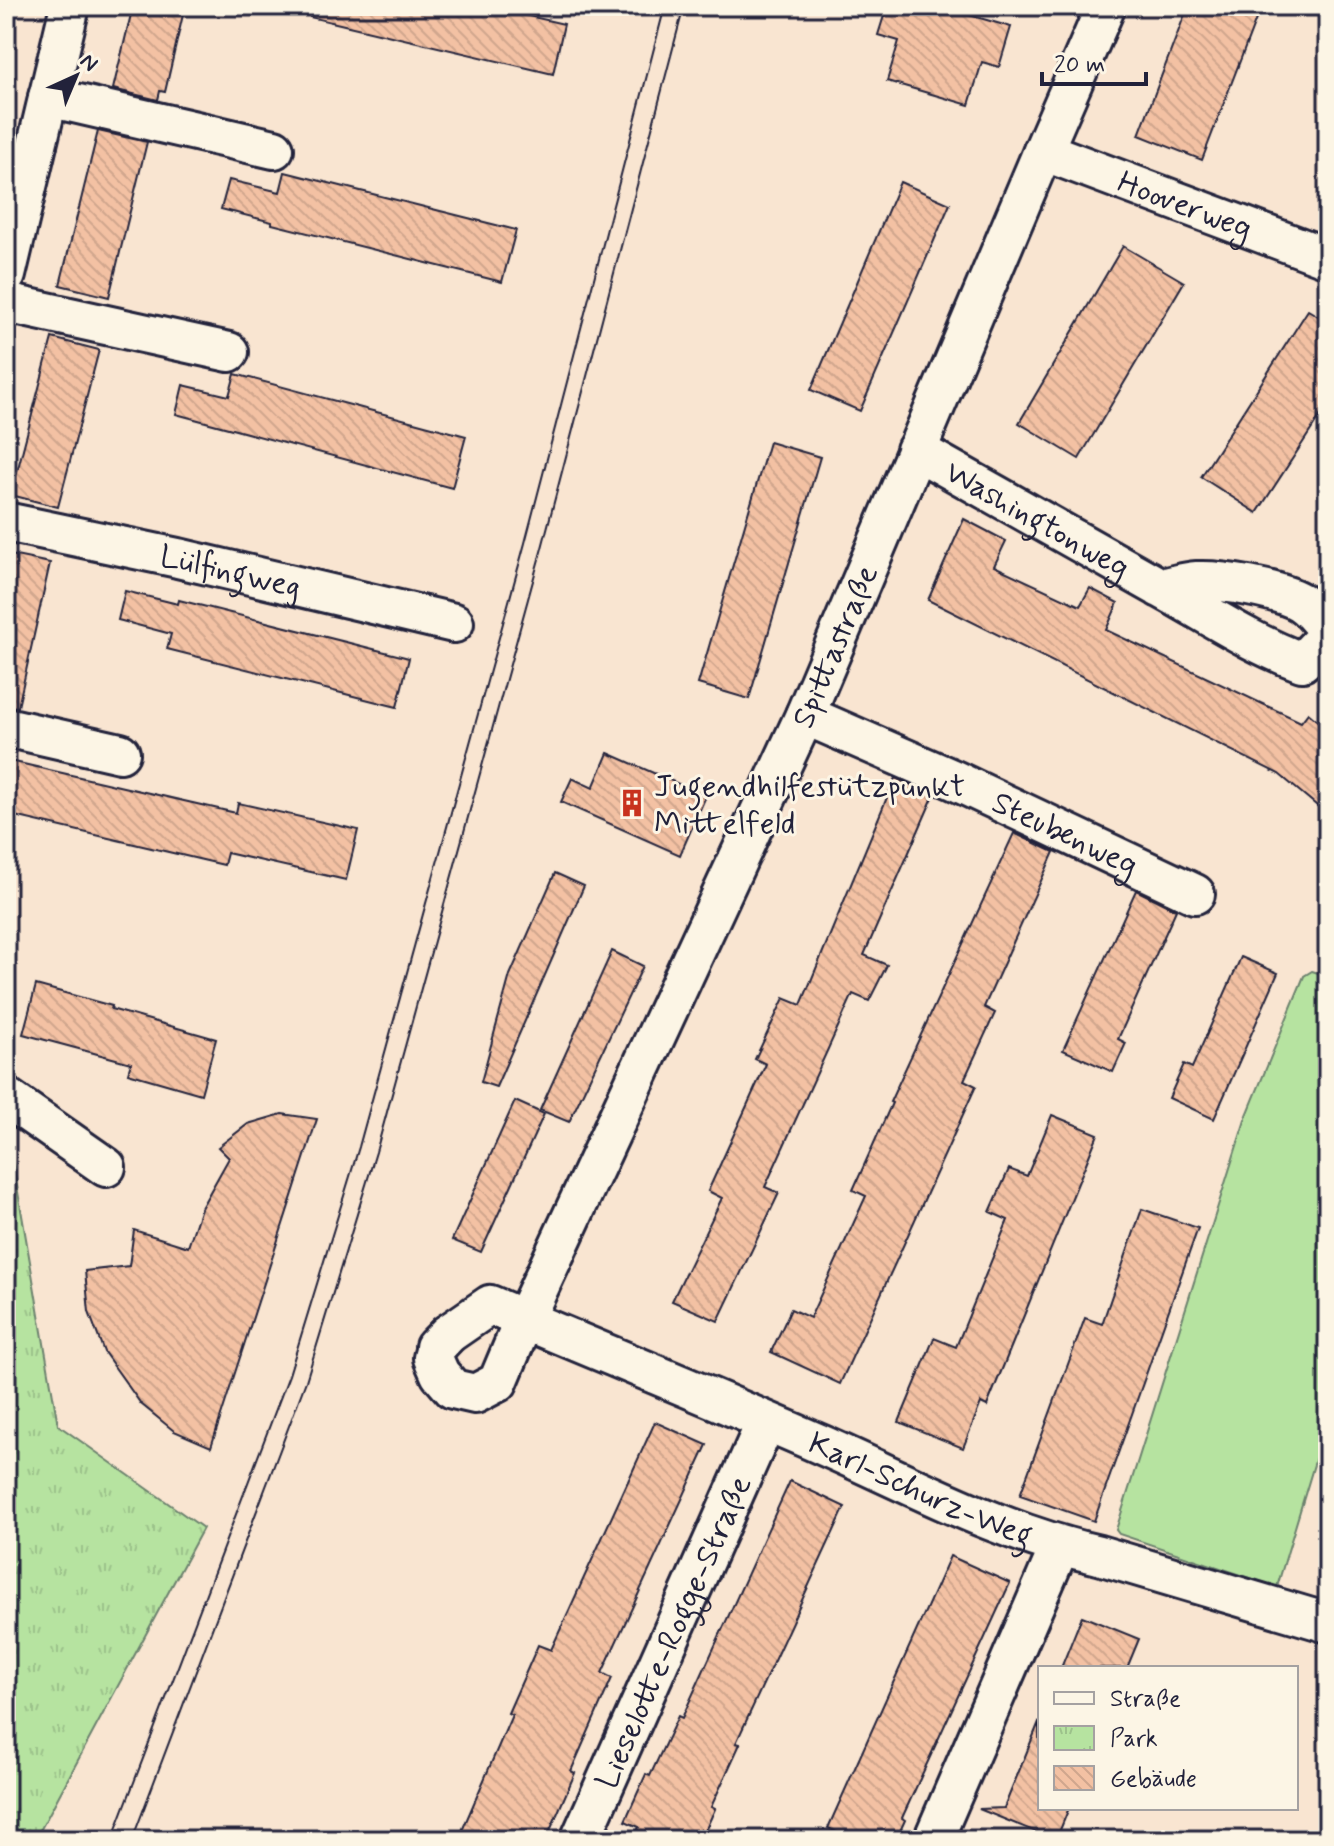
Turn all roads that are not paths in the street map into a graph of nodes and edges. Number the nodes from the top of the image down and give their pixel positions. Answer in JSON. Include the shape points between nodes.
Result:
{"nodes":[{"id":1,"x":70,"y":6,"type":"edge"},
{"id":2,"x":1106,"y":6,"type":"edge"},
{"id":3,"x":48,"y":97,"type":"junction"},
{"id":4,"x":274,"y":149,"type":"dead end"},
{"id":5,"x":1043,"y":151,"type":"junction"},
{"id":6,"x":1328,"y":258,"type":"edge"},
{"id":7,"x":6,"y":275,"type":"edge"},
{"id":8,"x":6,"y":303,"type":"edge"},
{"id":9,"x":229,"y":352,"type":"dead end"},
{"id":10,"x":916,"y":450,"type":"junction"},
{"id":11,"x":6,"y":522,"type":"edge"},
{"id":12,"x":1160,"y":588,"type":"dead end"},
{"id":13,"x":454,"y":623,"type":"dead end"},
{"id":14,"x":805,"y":715,"type":"junction"},
{"id":15,"x":6,"y":727,"type":"edge"},
{"id":16,"x":120,"y":753,"type":"dead end"},
{"id":17,"x":1195,"y":894,"type":"dead end"},
{"id":18,"x":6,"y":1097,"type":"edge"},
{"id":19,"x":106,"y":1167,"type":"dead end"},
{"id":20,"x":524,"y":1320,"type":"junction"},
{"id":21,"x":766,"y":1422,"type":"junction"},
{"id":22,"x":1060,"y":1546,"type":"junction"},
{"id":23,"x":1328,"y":1623,"type":"edge"},
{"id":24,"x":580,"y":1840,"type":"edge"},
{"id":25,"x":933,"y":1840,"type":"edge"}],
"edges":[{"from":1,"to":3,"type":"street"},
{"from":2,"to":5,"type":"street","name":"Spittastraße"},
{"from":3,"to":4,"type":"street"},
{"from":3,"to":7,"type":"street"},
{"from":5,"to":6,"type":"street","name":"Hooverweg"},
{"from":5,"to":10,"type":"street","name":"Spittastraße"},
{"from":8,"to":9,"type":"street"},
{"from":10,"to":12,"type":"street","name":"Washingtonweg"},
{"from":10,"to":14,"type":"street","name":"Spittastraße"},
{"from":11,"to":13,"type":"street","name":"Lülfingweg"},
{"from":14,"to":17,"type":"street","name":"Steubenweg"},
{"from":14,"to":20,"type":"street","name":"Spittastraße"},
{"from":15,"to":16,"type":"street"},
{"from":18,"to":19,"type":"street"},
{"from":20,"to":20,"type":"street","name":"Spittastraße","via":[[490,1305],[441,1340],[433,1358],[440,1374],[453,1389],[475,1394],[498,1382]]},
{"from":20,"to":21,"type":"street","name":"Karl-Schurz-Weg"},
{"from":21,"to":22,"type":"street","name":"Karl-Schurz-Weg","via":[[953,1506]]},
{"from":21,"to":24,"type":"street","name":"Lieselotte-Rogge-Straße"},
{"from":22,"to":23,"type":"street","name":"Karl-Schurz-Weg"},
{"from":22,"to":25,"type":"street"}]}
